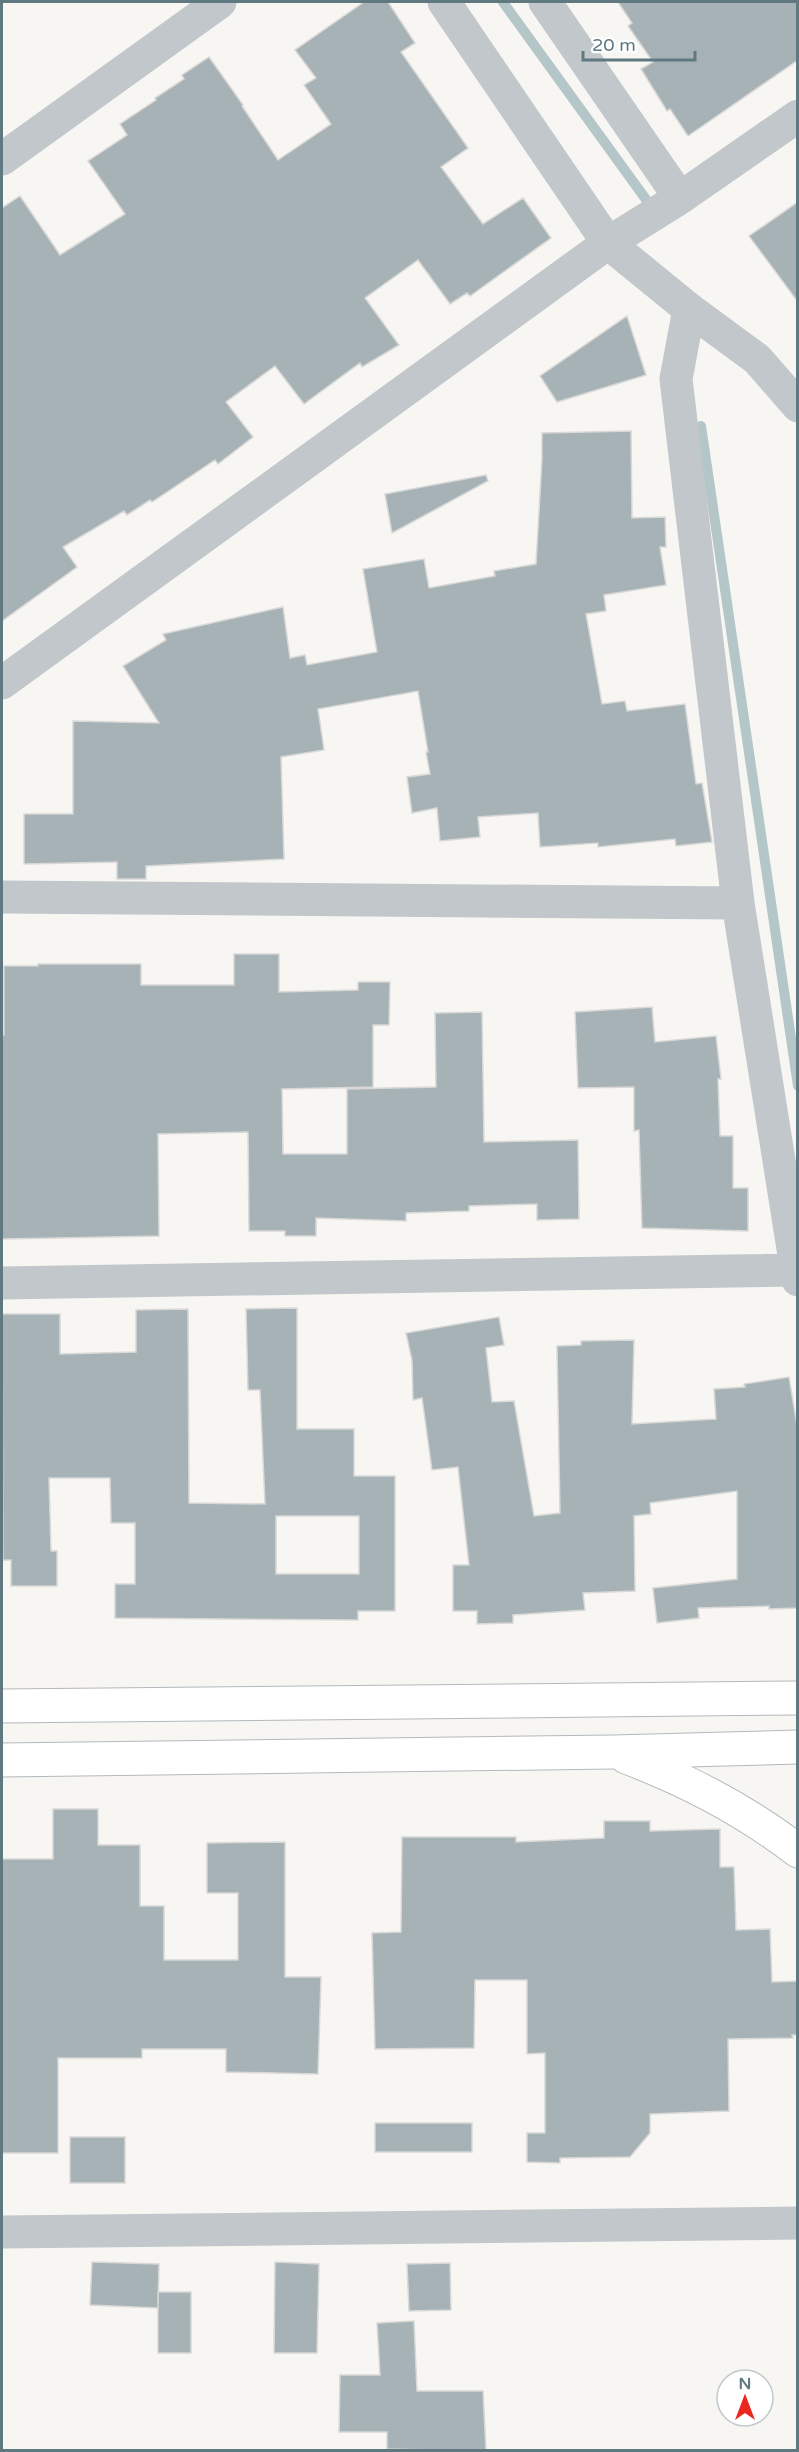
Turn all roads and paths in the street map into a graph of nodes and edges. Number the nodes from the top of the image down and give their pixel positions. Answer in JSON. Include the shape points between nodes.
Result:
{"nodes":[{"id":1,"x":220,"y":2,"type":"edge"},
{"id":2,"x":444,"y":2,"type":"edge"},
{"id":3,"x":545,"y":2,"type":"edge"},
{"id":4,"x":798,"y":116,"type":"edge"},
{"id":5,"x":2,"y":159,"type":"edge"},
{"id":6,"x":681,"y":198,"type":"junction"},
{"id":7,"x":608,"y":243,"type":"junction"},
{"id":8,"x":689,"y":309,"type":"junction"},
{"id":9,"x":798,"y":406,"type":"edge"},
{"id":10,"x":2,"y":683,"type":"edge"},
{"id":11,"x":2,"y":897,"type":"edge"},
{"id":12,"x":738,"y":903,"type":"junction"},
{"id":13,"x":797,"y":1275,"type":"edge"},
{"id":14,"x":2,"y":1283,"type":"edge"},
{"id":15,"x":798,"y":1698,"type":"edge"},
{"id":16,"x":2,"y":1706,"type":"edge"},
{"id":17,"x":798,"y":1747,"type":"edge"},
{"id":18,"x":613,"y":1752,"type":"junction"},
{"id":19,"x":2,"y":1760,"type":"edge"},
{"id":20,"x":798,"y":1851,"type":"edge"},
{"id":21,"x":798,"y":2223,"type":"edge"},
{"id":22,"x":2,"y":2232,"type":"edge"}],
"edges":[{"from":1,"to":5,"type":"street"},
{"from":2,"to":7,"type":"street"},
{"from":3,"to":6,"type":"street"},
{"from":4,"to":6,"type":"street"},
{"from":6,"to":7,"type":"street"},
{"from":7,"to":8,"type":"street"},
{"from":7,"to":10,"type":"street"},
{"from":8,"to":9,"type":"street","via":[[757,359]]},
{"from":8,"to":12,"type":"street","via":[[676,379]]},
{"from":11,"to":12,"type":"street"},
{"from":12,"to":13,"type":"street"},
{"from":13,"to":14,"type":"street"},
{"from":15,"to":16,"type":"main road"},
{"from":17,"to":18,"type":"main road"},
{"from":18,"to":19,"type":"main road"},
{"from":18,"to":20,"type":"main road","via":[[709,1793]]},
{"from":21,"to":22,"type":"street"}]}
